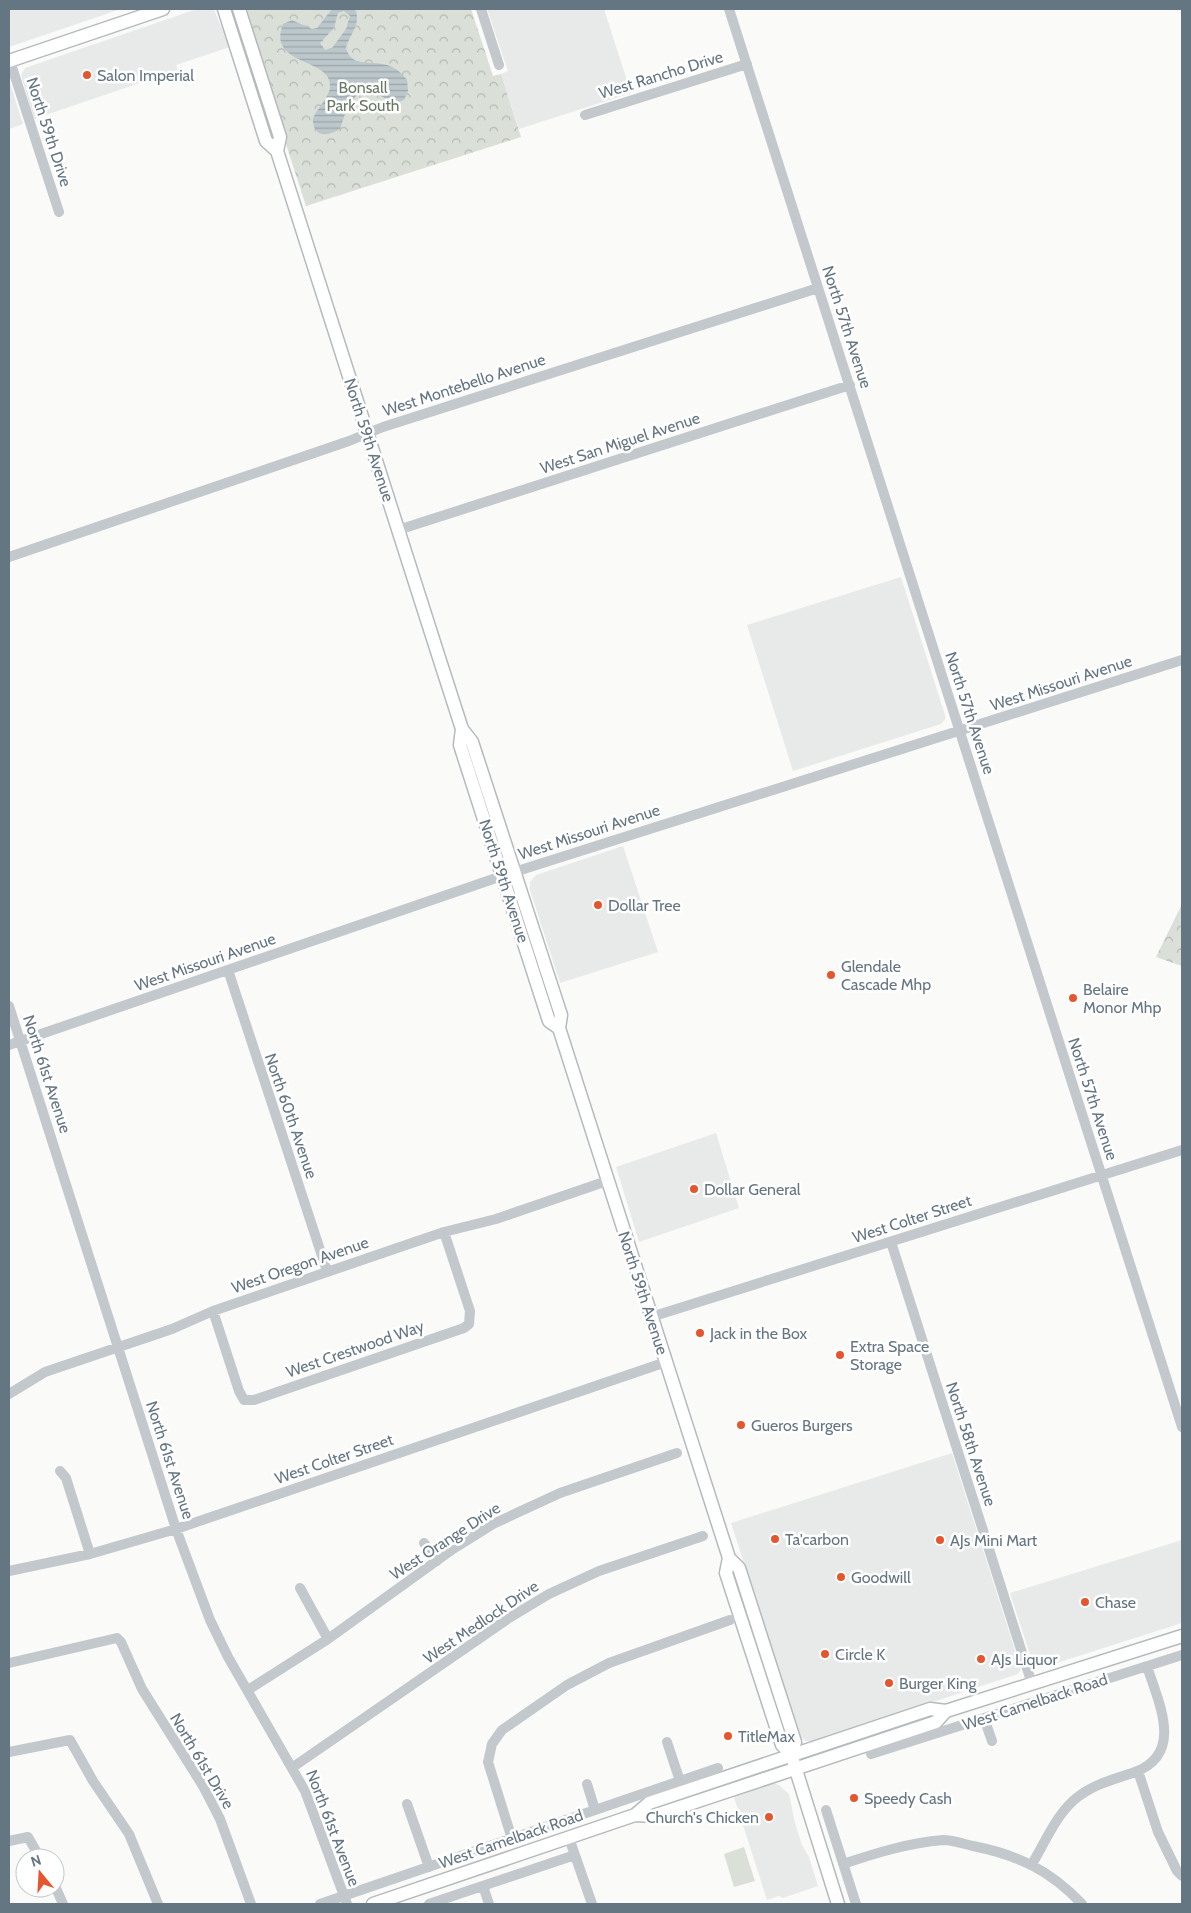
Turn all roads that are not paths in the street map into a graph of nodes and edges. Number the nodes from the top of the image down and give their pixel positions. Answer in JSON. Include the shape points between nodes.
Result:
{"nodes":[{"id":1,"x":163,"y":9,"type":"edge"},
{"id":2,"x":224,"y":9,"type":"edge"},
{"id":3,"x":239,"y":9,"type":"edge"},
{"id":4,"x":481,"y":9,"type":"edge"},
{"id":5,"x":729,"y":9,"type":"edge"},
{"id":6,"x":9,"y":61,"type":"edge"},
{"id":7,"x":747,"y":64,"type":"junction"},
{"id":8,"x":499,"y":65,"type":"dead end"},
{"id":9,"x":585,"y":115,"type":"dead end"},
{"id":10,"x":277,"y":151,"type":"junction"},
{"id":11,"x":59,"y":212,"type":"dead end"},
{"id":12,"x":818,"y":288,"type":"junction"},
{"id":13,"x":850,"y":385,"type":"junction"},
{"id":14,"x":367,"y":433,"type":"junction"},
{"id":15,"x":398,"y":530,"type":"junction"},
{"id":16,"x":9,"y":557,"type":"edge"},
{"id":17,"x":1182,"y":660,"type":"edge"},
{"id":18,"x":462,"y":729,"type":"junction"},
{"id":19,"x":959,"y":731,"type":"junction"},
{"id":20,"x":515,"y":872,"type":"junction"},
{"id":21,"x":502,"y":876,"type":"junction"},
{"id":22,"x":228,"y":970,"type":"junction"},
{"id":23,"x":9,"y":1006,"type":"edge"},
{"id":24,"x":558,"y":1028,"type":"junction"},
{"id":25,"x":21,"y":1041,"type":"junction"},
{"id":26,"x":9,"y":1045,"type":"edge"},
{"id":27,"x":1182,"y":1150,"type":"edge"},
{"id":28,"x":1102,"y":1175,"type":"junction"},
{"id":29,"x":607,"y":1181,"type":"junction"},
{"id":30,"x":444,"y":1232,"type":"junction"},
{"id":31,"x":890,"y":1242,"type":"junction"},
{"id":32,"x":328,"y":1271,"type":"junction"},
{"id":33,"x":213,"y":1310,"type":"junction"},
{"id":34,"x":651,"y":1317,"type":"junction"},
{"id":35,"x":119,"y":1347,"type":"junction"},
{"id":36,"x":666,"y":1362,"type":"junction"},
{"id":37,"x":9,"y":1394,"type":"edge"},
{"id":38,"x":1182,"y":1427,"type":"edge"},
{"id":39,"x":677,"y":1453,"type":"dead end"},
{"id":40,"x":60,"y":1471,"type":"dead end"},
{"id":41,"x":176,"y":1529,"type":"junction"},
{"id":42,"x":703,"y":1536,"type":"dead end"},
{"id":43,"x":424,"y":1543,"type":"dead end"},
{"id":44,"x":90,"y":1554,"type":"junction"},
{"id":45,"x":437,"y":1561,"type":"junction"},
{"id":46,"x":9,"y":1571,"type":"edge"},
{"id":47,"x":300,"y":1588,"type":"dead end"},
{"id":48,"x":730,"y":1620,"type":"dead end"},
{"id":49,"x":1182,"y":1636,"type":"edge"},
{"id":50,"x":328,"y":1639,"type":"junction"},
{"id":51,"x":1182,"y":1655,"type":"edge"},
{"id":52,"x":9,"y":1663,"type":"edge"},
{"id":53,"x":1147,"y":1666,"type":"junction"},
{"id":54,"x":1032,"y":1684,"type":"junction"},
{"id":55,"x":248,"y":1690,"type":"junction"},
{"id":56,"x":946,"y":1711,"type":"junction"},
{"id":57,"x":984,"y":1718,"type":"junction"},
{"id":58,"x":992,"y":1741,"type":"dead end"},
{"id":59,"x":667,"y":1742,"type":"dead end"},
{"id":60,"x":886,"y":1744,"type":"junction"},
{"id":61,"x":9,"y":1752,"type":"edge"},
{"id":62,"x":791,"y":1754,"type":"junction"},
{"id":63,"x":871,"y":1754,"type":"dead end"},
{"id":64,"x":293,"y":1767,"type":"junction"},
{"id":65,"x":718,"y":1768,"type":"dead end"},
{"id":66,"x":795,"y":1769,"type":"junction"},
{"id":67,"x":1138,"y":1771,"type":"junction"},
{"id":68,"x":704,"y":1778,"type":"junction"},
{"id":69,"x":680,"y":1781,"type":"junction"},
{"id":70,"x":587,"y":1784,"type":"dead end"},
{"id":71,"x":407,"y":1804,"type":"dead end"},
{"id":72,"x":596,"y":1810,"type":"junction"},
{"id":73,"x":826,"y":1810,"type":"dead end"},
{"id":74,"x":635,"y":1815,"type":"junction"},
{"id":75,"x":812,"y":1821,"type":"junction"},
{"id":76,"x":831,"y":1826,"type":"junction"},
{"id":77,"x":569,"y":1838,"type":"junction"},
{"id":78,"x":512,"y":1839,"type":"junction"},
{"id":79,"x":9,"y":1841,"type":"edge"},
{"id":80,"x":34,"y":1848,"type":"edge"},
{"id":81,"x":575,"y":1855,"type":"junction"},
{"id":82,"x":843,"y":1864,"type":"junction"},
{"id":83,"x":1032,"y":1864,"type":"junction"},
{"id":84,"x":429,"y":1867,"type":"junction"},
{"id":85,"x":1182,"y":1876,"type":"edge"},
{"id":86,"x":483,"y":1886,"type":"junction"},
{"id":87,"x":346,"y":1900,"type":"edge"},
{"id":88,"x":382,"y":1903,"type":"edge"},
{"id":89,"x":158,"y":1904,"type":"edge"},
{"id":90,"x":251,"y":1904,"type":"edge"},
{"id":91,"x":320,"y":1904,"type":"edge"},
{"id":92,"x":429,"y":1904,"type":"edge"},
{"id":93,"x":489,"y":1904,"type":"edge"},
{"id":94,"x":592,"y":1904,"type":"edge"},
{"id":95,"x":838,"y":1904,"type":"edge"},
{"id":96,"x":856,"y":1904,"type":"edge"},
{"id":97,"x":1082,"y":1904,"type":"edge"}],
"edges":[{"from":1,"to":6,"type":"main road"},
{"from":2,"to":10,"type":"main road","name":"North 59th Avenue","via":[[266,141]]},
{"from":3,"to":10,"type":"main road","name":"North 59th Avenue","via":[[280,137]]},
{"from":4,"to":8,"type":"street"},
{"from":5,"to":7,"type":"street","name":"North 57th Avenue"},
{"from":6,"to":11,"type":"street","name":"North 59th Drive"},
{"from":7,"to":9,"type":"street","name":"West Rancho Drive"},
{"from":7,"to":12,"type":"street","name":"North 57th Avenue"},
{"from":10,"to":14,"type":"main road","name":"North 59th Avenue"},
{"from":12,"to":13,"type":"street","name":"North 57th Avenue"},
{"from":12,"to":14,"type":"street","name":"West Montebello Avenue"},
{"from":13,"to":15,"type":"street","name":"West San Miguel Avenue"},
{"from":13,"to":19,"type":"street","name":"North 57th Avenue"},
{"from":14,"to":15,"type":"main road","name":"North 59th Avenue"},
{"from":14,"to":16,"type":"street","name":"West Montebello Avenue"},
{"from":15,"to":18,"type":"main road","name":"North 59th Avenue"},
{"from":17,"to":19,"type":"street","name":"West Missouri Avenue"},
{"from":18,"to":20,"type":"main road","name":"North 59th Avenue","via":[[472,742]]},
{"from":18,"to":21,"type":"main road","name":"North 59th Avenue","via":[[460,745]]},
{"from":19,"to":20,"type":"street","name":"West Missouri Avenue"},
{"from":19,"to":28,"type":"street","name":"North 57th Avenue"},
{"from":20,"to":21,"type":"street","name":"West Missouri Avenue"},
{"from":20,"to":24,"type":"main road","name":"North 59th Avenue","via":[[561,1015]]},
{"from":21,"to":22,"type":"street","name":"West Missouri Avenue"},
{"from":21,"to":24,"type":"main road","name":"North 59th Avenue","via":[[549,1021]]},
{"from":22,"to":25,"type":"street","name":"West Missouri Avenue"},
{"from":22,"to":32,"type":"street","name":"North 60th Avenue"},
{"from":23,"to":25,"type":"street","name":"North 61st Avenue"},
{"from":24,"to":29,"type":"main road","name":"North 59th Avenue"},
{"from":25,"to":26,"type":"street","name":"West Missouri Avenue"},
{"from":25,"to":35,"type":"street","name":"North 61st Avenue"},
{"from":27,"to":28,"type":"street","name":"West Colter Street"},
{"from":28,"to":31,"type":"street","name":"West Colter Street"},
{"from":28,"to":38,"type":"street","name":"North 57th Avenue"},
{"from":29,"to":30,"type":"street","name":"West Oregon Avenue","via":[[496,1219]]},
{"from":29,"to":34,"type":"main road","name":"North 59th Avenue"},
{"from":30,"to":32,"type":"street","name":"West Oregon Avenue"},
{"from":30,"to":33,"type":"street","name":"West Crestwood Way","via":[[471,1318],[469,1324],[254,1400],[244,1400],[239,1391]]},
{"from":31,"to":34,"type":"street","name":"West Colter Street"},
{"from":31,"to":54,"type":"street","name":"North 58th Avenue"},
{"from":32,"to":33,"type":"street","name":"West Oregon Avenue"},
{"from":33,"to":35,"type":"street","name":"West Oregon Avenue","via":[[180,1326]]},
{"from":34,"to":36,"type":"main road","name":"North 59th Avenue"},
{"from":35,"to":37,"type":"street","name":"West Oregon Avenue","via":[[45,1372]]},
{"from":35,"to":41,"type":"street","name":"North 61st Avenue"},
{"from":36,"to":41,"type":"street","name":"West Colter Street"},
{"from":36,"to":62,"type":"main road","name":"North 59th Avenue","via":[[729,1558],[738,1568],[795,1742]]},
{"from":39,"to":45,"type":"street","name":"West Orange Drive","via":[[614,1473],[533,1505],[492,1524]]},
{"from":40,"to":44,"type":"street","via":[[66,1478]]},
{"from":41,"to":44,"type":"street","name":"West Colter Street"},
{"from":41,"to":55,"type":"street","name":"North 61st Avenue","via":[[210,1620]]},
{"from":42,"to":64,"type":"street","name":"West Medlock Drive","via":[[599,1571],[549,1594],[508,1618]]},
{"from":43,"to":45,"type":"street"},
{"from":44,"to":46,"type":"street","name":"West Colter Street"},
{"from":45,"to":50,"type":"street","name":"West Orange Drive"},
{"from":47,"to":50,"type":"street"},
{"from":48,"to":78,"type":"street","via":[[610,1663],[567,1685],[502,1730],[492,1744],[488,1762]]},
{"from":49,"to":54,"type":"main road","name":"West Camelback Road"},
{"from":50,"to":55,"type":"street","name":"West Orange Drive"},
{"from":51,"to":53,"type":"street","name":"West Camelback Road"},
{"from":52,"to":90,"type":"street","name":"North 61st Drive","via":[[117,1638],[126,1649],[142,1689],[220,1819]]},
{"from":53,"to":57,"type":"street","name":"West Camelback Road"},
{"from":53,"to":67,"type":"street","via":[[1166,1732],[1159,1754],[1152,1763]]},
{"from":54,"to":56,"type":"main road","name":"West Camelback Road"},
{"from":55,"to":64,"type":"street","name":"North 61st Avenue"},
{"from":56,"to":60,"type":"main road","name":"West Camelback Road","via":[[936,1722]]},
{"from":56,"to":62,"type":"main road","name":"West Camelback Road","via":[[930,1709]]},
{"from":57,"to":58,"type":"street"},
{"from":57,"to":60,"type":"street","name":"West Camelback Road"},
{"from":59,"to":69,"type":"street"},
{"from":60,"to":63,"type":"street","name":"West Camelback Road"},
{"from":60,"to":66,"type":"main road","name":"West Camelback Road"},
{"from":61,"to":89,"type":"street","via":[[70,1740],[129,1834]]},
{"from":62,"to":66,"type":"main road","name":"North 59th Avenue"},
{"from":62,"to":68,"type":"main road","name":"West Camelback Road"},
{"from":64,"to":87,"type":"street","name":"North 61st Avenue"},
{"from":65,"to":68,"type":"street","name":"West Camelback Road"},
{"from":66,"to":74,"type":"main road","name":"West Camelback Road","via":[[653,1816]]},
{"from":66,"to":75,"type":"main road","name":"North 59th Avenue"},
{"from":67,"to":83,"type":"street","via":[[1098,1785],[1074,1800],[1059,1817]]},
{"from":67,"to":85,"type":"street","via":[[1158,1832]]},
{"from":68,"to":69,"type":"street","name":"West Camelback Road"},
{"from":68,"to":74,"type":"main road","name":"West Camelback Road","via":[[649,1803]]},
{"from":69,"to":72,"type":"street","name":"West Camelback Road"},
{"from":70,"to":72,"type":"street"},
{"from":71,"to":84,"type":"street"},
{"from":72,"to":78,"type":"street","name":"West Camelback Road"},
{"from":73,"to":76,"type":"street"},
{"from":74,"to":77,"type":"main road","name":"West Camelback Road"},
{"from":75,"to":76,"type":"street"},
{"from":75,"to":95,"type":"main road","name":"North 59th Avenue"},
{"from":76,"to":82,"type":"street"},
{"from":77,"to":81,"type":"street"},
{"from":77,"to":88,"type":"main road","name":"West Camelback Road"},
{"from":78,"to":84,"type":"street","name":"West Camelback Road"},
{"from":79,"to":80,"type":"street","via":[[28,1837]]},
{"from":81,"to":86,"type":"street"},
{"from":81,"to":94,"type":"street"},
{"from":82,"to":83,"type":"street","via":[[898,1846],[946,1840],[1006,1852]]},
{"from":82,"to":96,"type":"street"},
{"from":83,"to":97,"type":"street"},
{"from":84,"to":87,"type":"street","name":"West Camelback Road"},
{"from":86,"to":92,"type":"street"},
{"from":86,"to":93,"type":"street"},
{"from":87,"to":91,"type":"street","name":"West Camelback Road"}]}
